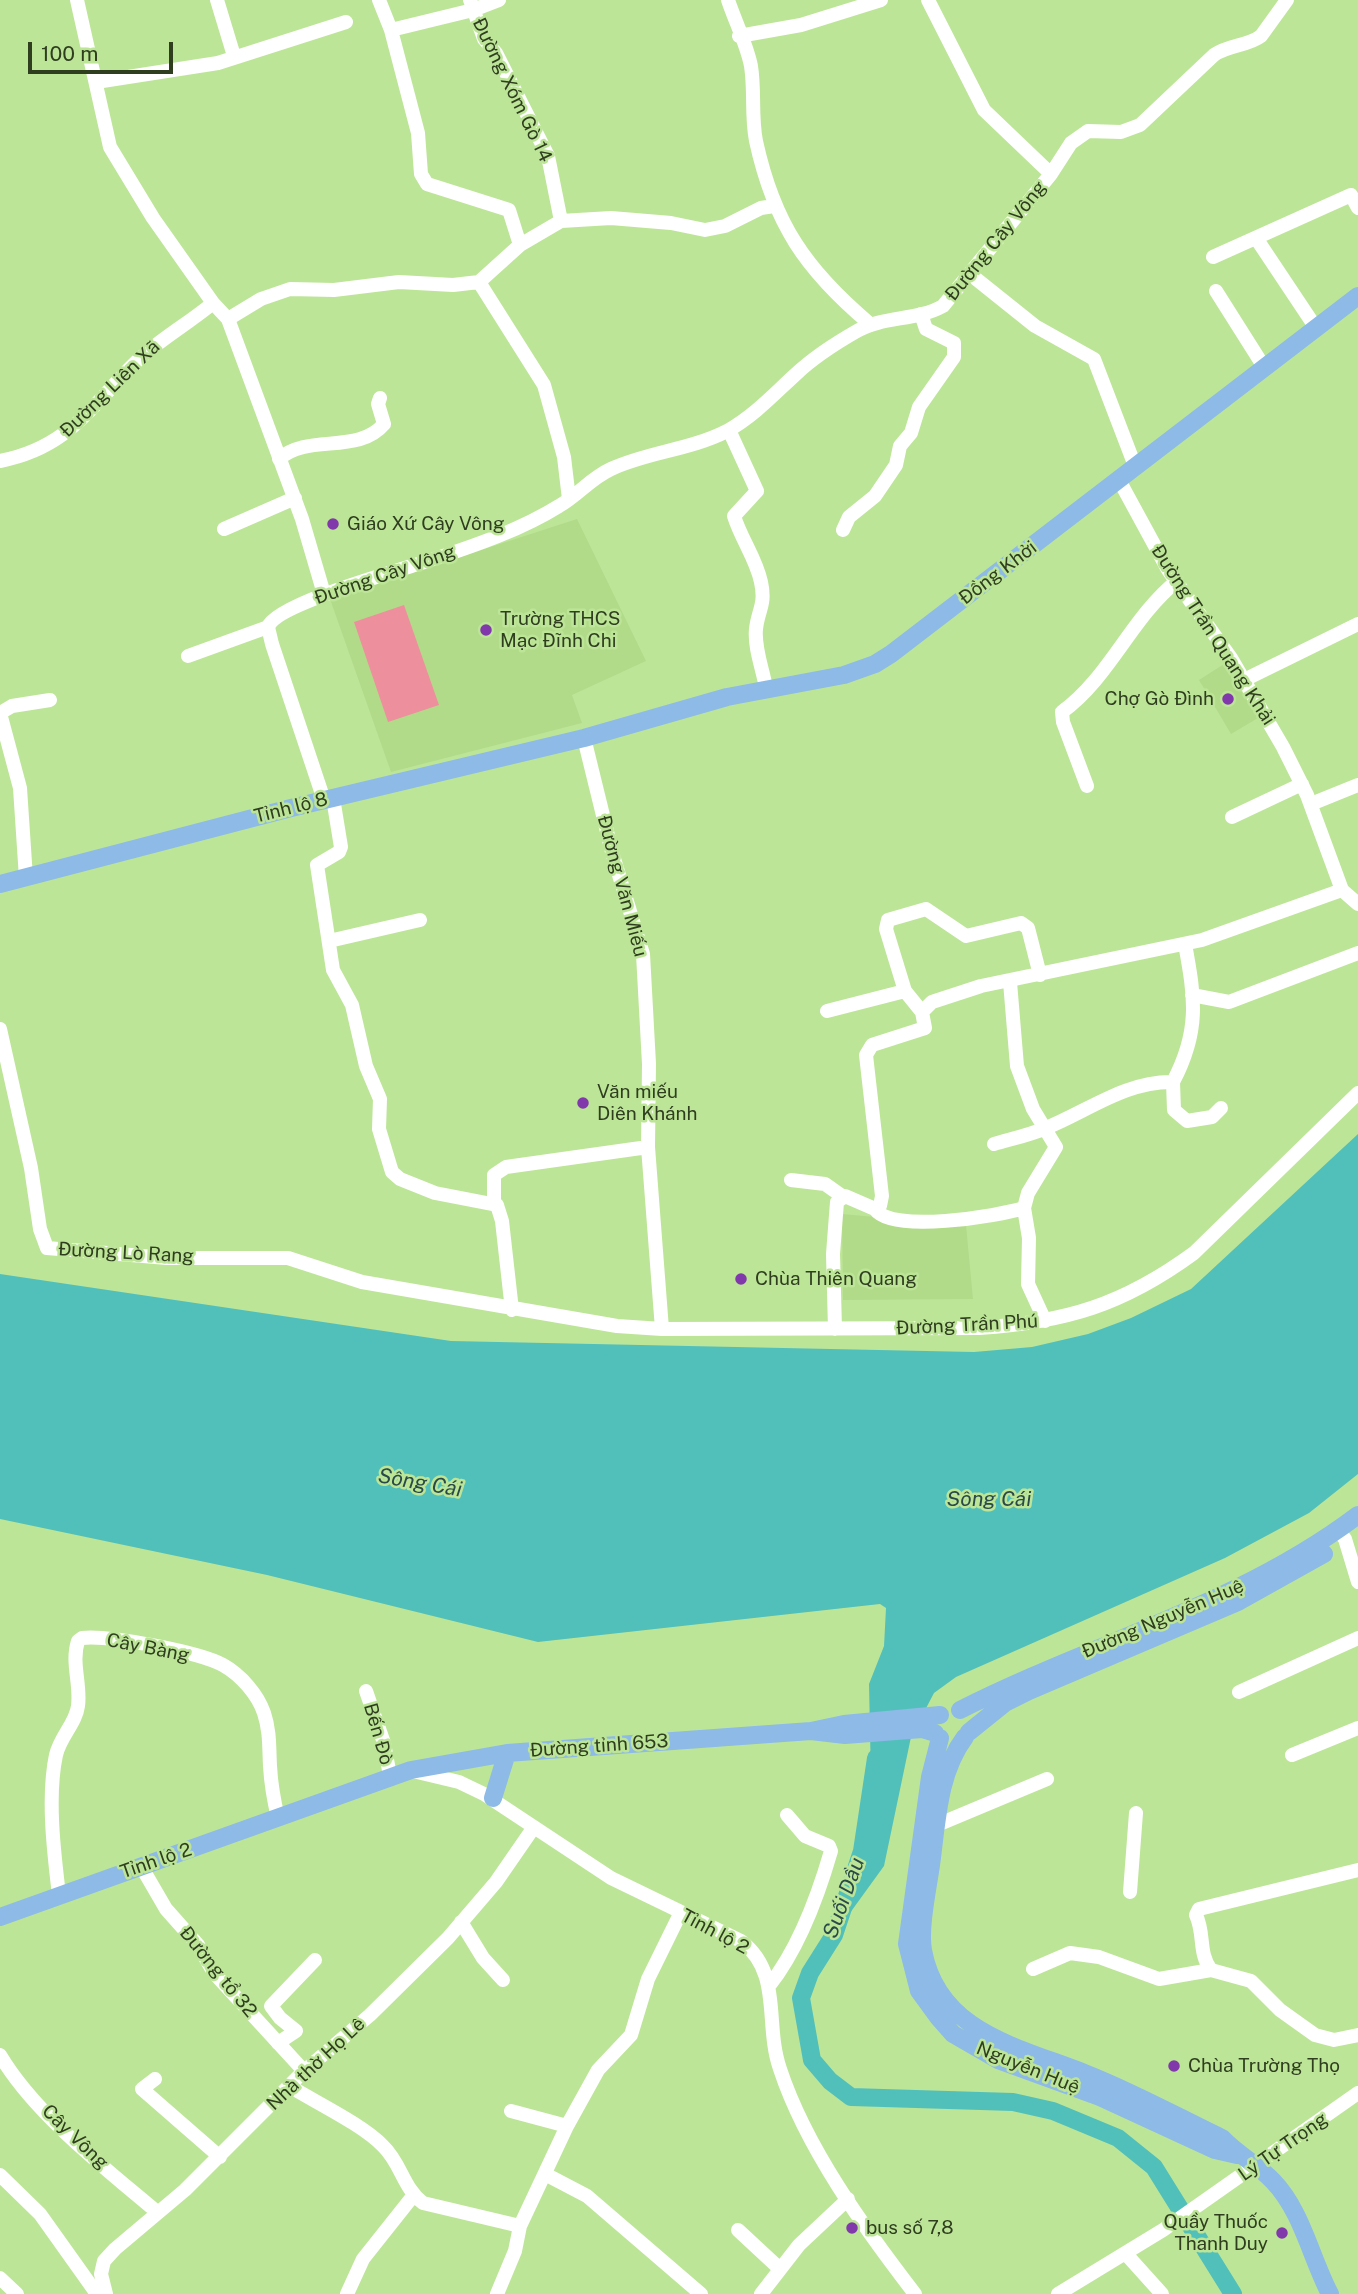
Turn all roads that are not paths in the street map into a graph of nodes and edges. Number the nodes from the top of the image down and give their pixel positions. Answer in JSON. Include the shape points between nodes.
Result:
{"nodes":[{"id":1,"x":77,"y":0,"type":"edge"},
{"id":2,"x":217,"y":0,"type":"edge"},
{"id":3,"x":379,"y":0,"type":"edge"},
{"id":4,"x":499,"y":0,"type":"edge"},
{"id":5,"x":728,"y":0,"type":"edge"},
{"id":6,"x":881,"y":0,"type":"edge"},
{"id":7,"x":928,"y":0,"type":"edge"},
{"id":8,"x":1287,"y":0,"type":"edge"},
{"id":9,"x":472,"y":5,"type":"edge"},
{"id":10,"x":346,"y":22,"type":"dead end"},
{"id":11,"x":391,"y":30,"type":"junction"},
{"id":12,"x":739,"y":36,"type":"junction"},
{"id":13,"x":234,"y":56,"type":"junction"},
{"id":14,"x":96,"y":82,"type":"junction"},
{"id":15,"x":1051,"y":174,"type":"junction"},
{"id":16,"x":774,"y":206,"type":"junction"},
{"id":17,"x":1358,"y":208,"type":"edge"},
{"id":18,"x":561,"y":222,"type":"junction"},
{"id":19,"x":1256,"y":238,"type":"junction"},
{"id":20,"x":520,"y":245,"type":"junction"},
{"id":21,"x":1213,"y":257,"type":"dead end"},
{"id":22,"x":970,"y":274,"type":"junction"},
{"id":23,"x":479,"y":282,"type":"junction"},
{"id":24,"x":1216,"y":291,"type":"dead end"},
{"id":25,"x":1358,"y":296,"type":"edge"},
{"id":26,"x":213,"y":303,"type":"junction"},
{"id":27,"x":921,"y":314,"type":"junction"},
{"id":28,"x":228,"y":319,"type":"junction"},
{"id":29,"x":870,"y":324,"type":"junction"},
{"id":30,"x":1316,"y":328,"type":"junction"},
{"id":31,"x":1264,"y":367,"type":"junction"},
{"id":32,"x":380,"y":398,"type":"dead end"},
{"id":33,"x":729,"y":430,"type":"junction"},
{"id":34,"x":279,"y":459,"type":"junction"},
{"id":35,"x":0,"y":461,"type":"edge"},
{"id":36,"x":1135,"y":466,"type":"junction"},
{"id":37,"x":1119,"y":480,"type":"junction"},
{"id":38,"x":295,"y":498,"type":"junction"},
{"id":39,"x":569,"y":499,"type":"junction"},
{"id":40,"x":224,"y":529,"type":"dead end"},
{"id":41,"x":843,"y":530,"type":"dead end"},
{"id":42,"x":1177,"y":581,"type":"junction"},
{"id":43,"x":324,"y":594,"type":"junction"},
{"id":44,"x":1358,"y":624,"type":"edge"},
{"id":45,"x":268,"y":627,"type":"junction"},
{"id":46,"x":188,"y":656,"type":"dead end"},
{"id":47,"x":1244,"y":680,"type":"junction"},
{"id":48,"x":766,"y":688,"type":"junction"},
{"id":49,"x":50,"y":700,"type":"dead end"},
{"id":50,"x":584,"y":738,"type":"junction"},
{"id":51,"x":1302,"y":783,"type":"junction"},
{"id":52,"x":1358,"y":785,"type":"edge"},
{"id":53,"x":1087,"y":786,"type":"dead end"},
{"id":54,"x":329,"y":799,"type":"junction"},
{"id":55,"x":1311,"y":804,"type":"junction"},
{"id":56,"x":1232,"y":817,"type":"dead end"},
{"id":57,"x":26,"y":878,"type":"junction"},
{"id":58,"x":0,"y":884,"type":"edge"},
{"id":59,"x":1342,"y":890,"type":"junction"},
{"id":60,"x":1358,"y":904,"type":"edge"},
{"id":61,"x":420,"y":920,"type":"dead end"},
{"id":62,"x":329,"y":941,"type":"junction"},
{"id":63,"x":1185,"y":944,"type":"junction"},
{"id":64,"x":1358,"y":953,"type":"edge"},
{"id":65,"x":1040,"y":975,"type":"junction"},
{"id":66,"x":1010,"y":982,"type":"junction"},
{"id":67,"x":905,"y":991,"type":"junction"},
{"id":68,"x":1192,"y":995,"type":"junction"},
{"id":69,"x":828,"y":1011,"type":"dead end"},
{"id":70,"x":922,"y":1012,"type":"junction"},
{"id":71,"x":0,"y":1029,"type":"edge"},
{"id":72,"x":1173,"y":1082,"type":"junction"},
{"id":73,"x":1358,"y":1093,"type":"edge"},
{"id":74,"x":1222,"y":1108,"type":"dead end"},
{"id":75,"x":1045,"y":1129,"type":"junction"},
{"id":76,"x":994,"y":1144,"type":"dead end"},
{"id":77,"x":648,"y":1147,"type":"junction"},
{"id":78,"x":791,"y":1180,"type":"dead end"},
{"id":79,"x":842,"y":1196,"type":"junction"},
{"id":80,"x":494,"y":1202,"type":"junction"},
{"id":81,"x":1024,"y":1208,"type":"junction"},
{"id":82,"x":875,"y":1209,"type":"junction"},
{"id":83,"x":303,"y":1261,"type":"joint"},
{"id":84,"x":512,"y":1310,"type":"junction"},
{"id":85,"x":1045,"y":1321,"type":"junction"},
{"id":86,"x":662,"y":1329,"type":"junction"},
{"id":87,"x":835,"y":1329,"type":"junction"},
{"id":88,"x":1358,"y":1515,"type":"edge"},
{"id":89,"x":1350,"y":1533,"type":"edge"},
{"id":90,"x":1358,"y":1582,"type":"edge"},
{"id":91,"x":1358,"y":1638,"type":"edge"},
{"id":92,"x":1132,"y":1641,"type":"junction"},
{"id":93,"x":366,"y":1692,"type":"dead end"},
{"id":94,"x":1239,"y":1692,"type":"dead end"},
{"id":95,"x":960,"y":1710,"type":"junction"},
{"id":96,"x":940,"y":1715,"type":"junction"},
{"id":97,"x":915,"y":1723,"type":"junction"},
{"id":98,"x":1358,"y":1728,"type":"edge"},
{"id":99,"x":938,"y":1735,"type":"junction"},
{"id":100,"x":967,"y":1735,"type":"junction"},
{"id":101,"x":507,"y":1753,"type":"junction"},
{"id":102,"x":1292,"y":1755,"type":"dead end"},
{"id":103,"x":411,"y":1770,"type":"junction"},
{"id":104,"x":390,"y":1776,"type":"junction"},
{"id":105,"x":1046,"y":1779,"type":"dead end"},
{"id":106,"x":492,"y":1798,"type":"junction"},
{"id":107,"x":1136,"y":1813,"type":"dead end"},
{"id":108,"x":787,"y":1815,"type":"dead end"},
{"id":109,"x":278,"y":1818,"type":"junction"},
{"id":110,"x":937,"y":1825,"type":"junction"},
{"id":111,"x":534,"y":1827,"type":"junction"},
{"id":112,"x":141,"y":1866,"type":"junction"},
{"id":113,"x":1358,"y":1870,"type":"edge"},
{"id":114,"x":921,"y":1883,"type":"junction"},
{"id":115,"x":1129,"y":1892,"type":"dead end"},
{"id":116,"x":59,"y":1895,"type":"junction"},
{"id":117,"x":680,"y":1913,"type":"junction"},
{"id":118,"x":0,"y":1917,"type":"edge"},
{"id":119,"x":461,"y":1922,"type":"junction"},
{"id":120,"x":315,"y":1961,"type":"dead end"},
{"id":121,"x":1033,"y":1969,"type":"dead end"},
{"id":122,"x":1211,"y":1970,"type":"junction"},
{"id":123,"x":503,"y":1980,"type":"dead end"},
{"id":124,"x":769,"y":1986,"type":"junction"},
{"id":125,"x":1358,"y":2035,"type":"edge"},
{"id":126,"x":278,"y":2043,"type":"junction"},
{"id":127,"x":0,"y":2054,"type":"edge"},
{"id":128,"x":304,"y":2071,"type":"junction"},
{"id":129,"x":155,"y":2079,"type":"dead end"},
{"id":130,"x":291,"y":2087,"type":"junction"},
{"id":131,"x":1358,"y":2093,"type":"edge"},
{"id":132,"x":511,"y":2111,"type":"dead end"},
{"id":133,"x":567,"y":2126,"type":"junction"},
{"id":134,"x":220,"y":2157,"type":"junction"},
{"id":135,"x":1256,"y":2166,"type":"junction"},
{"id":136,"x":545,"y":2174,"type":"junction"},
{"id":137,"x":0,"y":2175,"type":"edge"},
{"id":138,"x":413,"y":2196,"type":"junction"},
{"id":139,"x":848,"y":2199,"type":"junction"},
{"id":140,"x":157,"y":2212,"type":"junction"},
{"id":141,"x":520,"y":2226,"type":"junction"},
{"id":142,"x":738,"y":2230,"type":"dead end"},
{"id":143,"x":1126,"y":2254,"type":"junction"},
{"id":144,"x":780,"y":2269,"type":"junction"},
{"id":145,"x":0,"y":2278,"type":"edge"},
{"id":146,"x":18,"y":2294,"type":"edge"},
{"id":147,"x":97,"y":2294,"type":"edge"},
{"id":148,"x":106,"y":2294,"type":"edge"},
{"id":149,"x":347,"y":2294,"type":"edge"},
{"id":150,"x":497,"y":2294,"type":"edge"},
{"id":151,"x":701,"y":2294,"type":"edge"},
{"id":152,"x":761,"y":2294,"type":"edge"},
{"id":153,"x":915,"y":2294,"type":"edge"},
{"id":154,"x":1058,"y":2294,"type":"edge"},
{"id":155,"x":1162,"y":2294,"type":"edge"},
{"id":156,"x":1330,"y":2294,"type":"edge"}],
"edges":[{"from":1,"to":14,"type":"street"},
{"from":2,"to":13,"type":"street"},
{"from":3,"to":11,"type":"street"},
{"from":4,"to":9,"type":"street"},
{"from":5,"to":12,"type":"street"},
{"from":6,"to":12,"type":"street","via":[[801,26]]},
{"from":7,"to":15,"type":"street","via":[[984,110]]},
{"from":8,"to":15,"type":"street","name":"Đường Cây Vông","via":[[1261,36],[1213,55],[1140,125],[1121,132],[1088,131],[1079,136]]},
{"from":9,"to":11,"type":"street"},
{"from":9,"to":18,"type":"street","name":"Đường Xóm Gò 14","via":[[484,39],[496,53],[548,156]]},
{"from":10,"to":13,"type":"street"},
{"from":11,"to":20,"type":"street","via":[[418,133],[421,174],[427,184],[509,210]]},
{"from":12,"to":16,"type":"street","via":[[750,66],[756,142]]},
{"from":13,"to":14,"type":"street","via":[[209,65]]},
{"from":14,"to":26,"type":"street","via":[[110,147]]},
{"from":15,"to":22,"type":"street","name":"Đường Cây Vông"},
{"from":16,"to":18,"type":"street","via":[[705,230],[611,218]]},
{"from":16,"to":29,"type":"street","via":[[806,258],[836,294]]},
{"from":17,"to":19,"type":"street","via":[[1351,195]]},
{"from":18,"to":20,"type":"street"},
{"from":19,"to":21,"type":"street"},
{"from":19,"to":30,"type":"street"},
{"from":20,"to":23,"type":"street"},
{"from":22,"to":27,"type":"street","name":"Đường Cây Vông","via":[[943,306]]},
{"from":22,"to":36,"type":"street","via":[[1035,326],[1094,359]]},
{"from":23,"to":28,"type":"street","via":[[289,289]]},
{"from":23,"to":39,"type":"street","via":[[544,385],[564,457]]},
{"from":24,"to":31,"type":"street"},
{"from":25,"to":30,"type":"main road","name":"Đồng Khởi"},
{"from":26,"to":28,"type":"street"},
{"from":26,"to":35,"type":"street","name":"Đường Liên Xã","via":[[145,354],[63,437],[35,452]]},
{"from":27,"to":29,"type":"street","name":"Đường Cây Vông"},
{"from":27,"to":41,"type":"street","via":[[926,329],[954,343],[954,357],[919,407],[896,464],[875,496],[849,517]]},
{"from":28,"to":34,"type":"street"},
{"from":29,"to":33,"type":"street","name":"Đường Cây Vông","via":[[821,354]]},
{"from":30,"to":31,"type":"main road","name":"Đồng Khởi"},
{"from":31,"to":36,"type":"main road","name":"Đồng Khởi"},
{"from":32,"to":34,"type":"street","via":[[384,424],[377,432],[345,442],[303,446]]},
{"from":33,"to":39,"type":"street","name":"Đường Cây Vông","via":[[612,468]]},
{"from":33,"to":48,"type":"street","via":[[757,491],[734,516],[762,584],[763,610],[756,639]]},
{"from":34,"to":38,"type":"street"},
{"from":36,"to":37,"type":"main road","name":"Đồng Khởi"},
{"from":37,"to":42,"type":"street","name":"Đường Trần Quang Khải"},
{"from":37,"to":48,"type":"main road","name":"Đồng Khởi","via":[[875,664],[823,680]]},
{"from":38,"to":40,"type":"street"},
{"from":38,"to":43,"type":"street"},
{"from":39,"to":43,"type":"street","name":"Đường Cây Vông","via":[[495,537]]},
{"from":42,"to":47,"type":"street","name":"Đường Trần Quang Khải"},
{"from":42,"to":53,"type":"street","via":[[1151,606],[1100,676],[1062,712]]},
{"from":43,"to":45,"type":"street","name":"Đường Cây Vông","via":[[275,617]]},
{"from":44,"to":47,"type":"street"},
{"from":45,"to":46,"type":"street","name":"Đường Cây Vông"},
{"from":45,"to":54,"type":"street"},
{"from":47,"to":51,"type":"street","name":"Đường Trần Quang Khải"},
{"from":48,"to":50,"type":"main road","name":"Đồng Khởi"},
{"from":49,"to":57,"type":"street","via":[[12,706],[0,713],[20,788]]},
{"from":50,"to":54,"type":"main road","name":"Tỉnh lộ 8"},
{"from":50,"to":77,"type":"street","name":"Đường Văn Miếu","via":[[643,954]]},
{"from":51,"to":55,"type":"street","name":"Đường Trần Quang Khải"},
{"from":51,"to":56,"type":"street"},
{"from":52,"to":55,"type":"street"},
{"from":54,"to":57,"type":"main road","name":"Tỉnh lộ 8"},
{"from":54,"to":62,"type":"street","via":[[341,850],[320,862],[317,869]]},
{"from":55,"to":59,"type":"street","name":"Đường Trần Quang Khải"},
{"from":57,"to":58,"type":"main road","name":"Tỉnh lộ 8"},
{"from":59,"to":60,"type":"street","name":"Đường Trần Quang Khải"},
{"from":59,"to":63,"type":"street"},
{"from":61,"to":62,"type":"street"},
{"from":62,"to":80,"type":"street","via":[[336,977],[352,1005],[370,1079],[380,1099],[379,1129],[392,1172],[435,1192]]},
{"from":63,"to":65,"type":"street"},
{"from":63,"to":68,"type":"street"},
{"from":64,"to":68,"type":"street","via":[[1229,1002]]},
{"from":65,"to":66,"type":"street"},
{"from":65,"to":67,"type":"street","via":[[1024,925],[966,936],[920,908],[894,917],[886,925]]},
{"from":66,"to":70,"type":"street","via":[[947,996]]},
{"from":66,"to":75,"type":"street","via":[[1017,1066]]},
{"from":67,"to":69,"type":"street"},
{"from":67,"to":70,"type":"street"},
{"from":68,"to":72,"type":"street","via":[[1192,1032]]},
{"from":70,"to":82,"type":"street","via":[[922,1030],[872,1045],[866,1055],[882,1196]]},
{"from":71,"to":83,"type":"street","name":"Đường Lò Rang","via":[[47,1248],[167,1258]]},
{"from":72,"to":74,"type":"street","via":[[1174,1110],[1187,1121],[1212,1117]]},
{"from":72,"to":75,"type":"street","via":[[1147,1083],[1124,1091]]},
{"from":73,"to":85,"type":"street","name":"Đường Trần Phú","via":[[1223,1227],[1165,1274],[1089,1310]]},
{"from":75,"to":76,"type":"street"},
{"from":75,"to":81,"type":"street","via":[[1056,1152],[1033,1183]]},
{"from":77,"to":80,"type":"street","via":[[506,1167],[494,1175]]},
{"from":77,"to":86,"type":"street","name":"Đường Văn Miếu"},
{"from":78,"to":79,"type":"street","via":[[825,1184]]},
{"from":79,"to":82,"type":"street"},
{"from":79,"to":87,"type":"street","via":[[837,1202],[833,1254]]},
{"from":80,"to":84,"type":"street","via":[[502,1221]]},
{"from":81,"to":82,"type":"street","via":[[936,1221],[887,1218]]},
{"from":81,"to":85,"type":"street","via":[[1028,1284]]},
{"from":83,"to":84,"type":"street","name":"Đường Trần Phú","via":[[362,1282]]},
{"from":84,"to":86,"type":"street","name":"Đường Trần Phú"},
{"from":85,"to":87,"type":"street","name":"Đường Trần Phú","via":[[979,1328]]},
{"from":86,"to":87,"type":"street","name":"Đường Trần Phú"},
{"from":88,"to":89,"type":"main road","name":"Đường Nguyễn Huệ"},
{"from":89,"to":90,"type":"street"},
{"from":89,"to":92,"type":"main road","name":"Đường Nguyễn Huệ","via":[[1269,1587]]},
{"from":91,"to":94,"type":"street"},
{"from":92,"to":95,"type":"main road","name":"Đường Nguyễn Huệ","via":[[1023,1678]]},
{"from":92,"to":100,"type":"main road","name":"Đường Nguyễn Huệ","via":[[1005,1703]]},
{"from":93,"to":104,"type":"street","name":"Bến Đò"},
{"from":95,"to":96,"type":"main road"},
{"from":95,"to":100,"type":"main road","via":[[970,1714]]},
{"from":96,"to":97,"type":"main road","name":"Đường tỉnh 653"},
{"from":96,"to":99,"type":"main road","via":[[933,1722]]},
{"from":97,"to":99,"type":"main road","name":"Đường tỉnh 653"},
{"from":97,"to":101,"type":"main road","name":"Đường tỉnh 653"},
{"from":98,"to":102,"type":"street"},
{"from":99,"to":100,"type":"main road","via":[[952,1742]]},
{"from":99,"to":114,"type":"main road","name":"Nguyễn Huệ"},
{"from":100,"to":110,"type":"main road","name":"Nguyễn Huệ","via":[[950,1762]]},
{"from":101,"to":103,"type":"main road","name":"Đường tỉnh 653"},
{"from":101,"to":106,"type":"main road"},
{"from":103,"to":104,"type":"main road","name":"Đường tỉnh 653"},
{"from":103,"to":106,"type":"street","name":"Tỉnh lộ 2","via":[[459,1782]]},
{"from":104,"to":109,"type":"main road","name":"Tỉnh lộ 2"},
{"from":105,"to":110,"type":"street"},
{"from":106,"to":111,"type":"street","name":"Tỉnh lộ 2"},
{"from":107,"to":115,"type":"street"},
{"from":108,"to":124,"type":"street","via":[[799,1832],[826,1843],[831,1851],[804,1923],[782,1970]]},
{"from":109,"to":112,"type":"main road","name":"Tỉnh lộ 2"},
{"from":109,"to":116,"type":"street","name":"Cây Bàng","via":[[265,1715],[258,1699],[231,1671],[170,1649],[82,1638],[75,1657],[79,1705],[59,1742],[55,1761],[53,1846]]},
{"from":110,"to":114,"type":"main road","name":"Nguyễn Huệ"},
{"from":111,"to":117,"type":"street","name":"Tỉnh lộ 2","via":[[611,1878]]},
{"from":111,"to":119,"type":"street","name":"Nhà thờ Họ Lê"},
{"from":112,"to":116,"type":"main road","name":"Tỉnh lộ 2"},
{"from":112,"to":126,"type":"street","name":"Đường tổ 32","via":[[166,1909],[198,1945],[214,1973]]},
{"from":113,"to":122,"type":"street","via":[[1199,1909],[1202,1955]]},
{"from":114,"to":135,"type":"main road","name":"Nguyễn Huệ","via":[[907,1944],[919,1991],[953,2034],[998,2060],[1100,2097]]},
{"from":116,"to":118,"type":"main road","name":"Tỉnh lộ 2"},
{"from":117,"to":124,"type":"street","name":"Tỉnh lộ 2","via":[[748,1947],[765,1969]]},
{"from":117,"to":133,"type":"street","via":[[648,1979],[631,2035],[598,2070]]},
{"from":119,"to":123,"type":"street"},
{"from":119,"to":128,"type":"street","name":"Nhà thờ Họ Lê","via":[[370,2015]]},
{"from":120,"to":126,"type":"street","via":[[271,2006],[296,2031]]},
{"from":121,"to":122,"type":"street","via":[[1070,1953],[1099,1957],[1159,1979]]},
{"from":122,"to":125,"type":"street","via":[[1251,1981],[1279,2010],[1315,2035],[1334,2040]]},
{"from":124,"to":139,"type":"street","name":"Tỉnh lộ 2","via":[[773,2045],[783,2080]]},
{"from":126,"to":128,"type":"street","name":"Đường tổ 32"},
{"from":127,"to":140,"type":"street","name":"Cây Vông","via":[[67,2132]]},
{"from":128,"to":130,"type":"street","name":"Nhà thờ Họ Lê"},
{"from":129,"to":134,"type":"street","via":[[142,2089]]},
{"from":130,"to":134,"type":"street","name":"Nhà thờ Họ Lê"},
{"from":130,"to":138,"type":"street","via":[[381,2143]]},
{"from":131,"to":135,"type":"street","name":"Lý Tự Trọng"},
{"from":132,"to":133,"type":"street"},
{"from":133,"to":136,"type":"street"},
{"from":134,"to":140,"type":"street","name":"Nhà thờ Họ Lê"},
{"from":135,"to":143,"type":"street","name":"Lý Tự Trọng"},
{"from":135,"to":156,"type":"main road","name":"Nguyễn Huệ","via":[[1294,2210]]},
{"from":136,"to":141,"type":"street"},
{"from":136,"to":151,"type":"street","via":[[587,2196]]},
{"from":137,"to":147,"type":"street","via":[[40,2214]]},
{"from":138,"to":141,"type":"street","via":[[435,2208]]},
{"from":138,"to":149,"type":"street","via":[[363,2259]]},
{"from":139,"to":144,"type":"street"},
{"from":139,"to":153,"type":"street","name":"Tỉnh lộ 2"},
{"from":140,"to":148,"type":"street","name":"Nhà thờ Họ Lê","via":[[104,2261]]},
{"from":141,"to":150,"type":"street"},
{"from":142,"to":144,"type":"street"},
{"from":143,"to":154,"type":"street"},
{"from":143,"to":155,"type":"street"},
{"from":144,"to":152,"type":"street"},
{"from":145,"to":146,"type":"street"}]}
